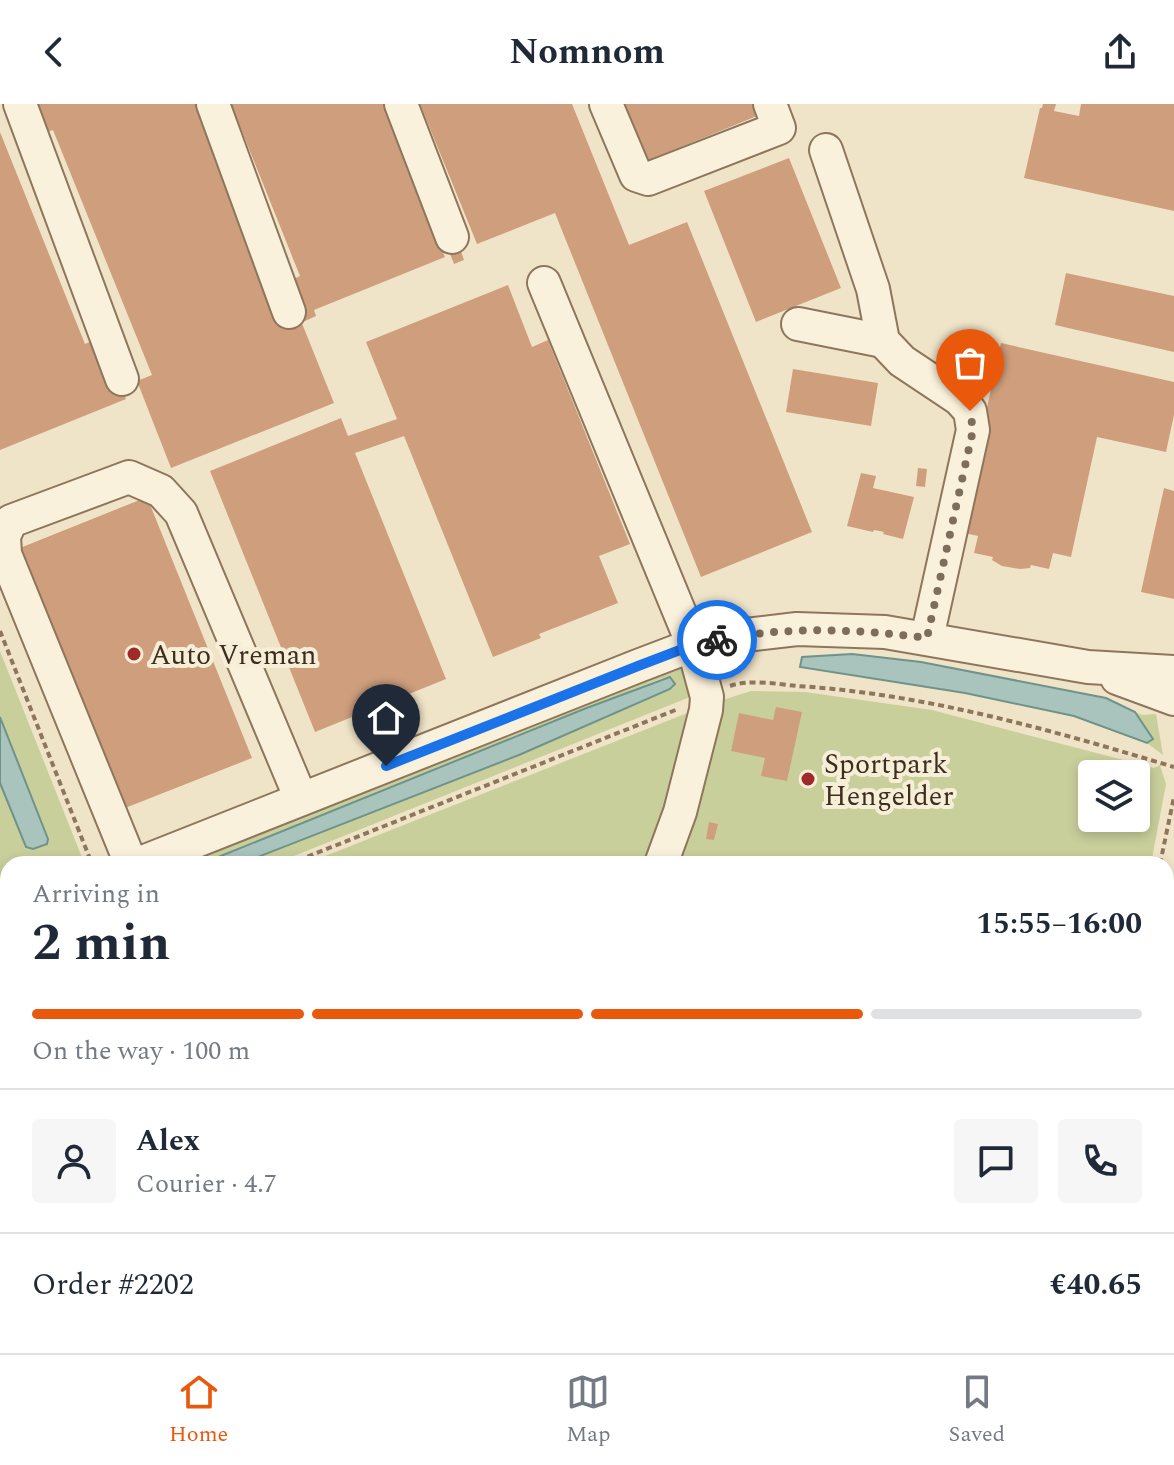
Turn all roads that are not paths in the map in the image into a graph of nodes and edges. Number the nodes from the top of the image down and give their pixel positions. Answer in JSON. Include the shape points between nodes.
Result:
{"nodes":[{"id":1,"x":20,"y":104,"type":"edge"},
{"id":2,"x":213,"y":104,"type":"edge"},
{"id":3,"x":401,"y":104,"type":"edge"},
{"id":4,"x":606,"y":104,"type":"edge"},
{"id":5,"x":770,"y":104,"type":"edge"},
{"id":6,"x":826,"y":150,"type":"dead end"},
{"id":7,"x":452,"y":237,"type":"dead end"},
{"id":8,"x":544,"y":283,"type":"dead end"},
{"id":9,"x":289,"y":312,"type":"dead end"},
{"id":10,"x":798,"y":324,"type":"dead end"},
{"id":11,"x":883,"y":341,"type":"junction"},
{"id":12,"x":122,"y":379,"type":"dead end"},
{"id":13,"x":927,"y":638,"type":"junction"},
{"id":14,"x":693,"y":645,"type":"junction"},
{"id":15,"x":1088,"y":667,"type":"junction"},
{"id":16,"x":1174,"y":672,"type":"edge"},
{"id":17,"x":1174,"y":699,"type":"edge"},
{"id":18,"x":301,"y":799,"type":"junction"},
{"id":19,"x":128,"y":856,"type":"edge"},
{"id":20,"x":158,"y":856,"type":"edge"},
{"id":21,"x":664,"y":856,"type":"edge"}],
"edges":[{"from":1,"to":12,"type":"street"},
{"from":2,"to":9,"type":"street"},
{"from":3,"to":7,"type":"street"},
{"from":4,"to":5,"type":"street","via":[[636,175],[648,179],[779,128]]},
{"from":6,"to":11,"type":"street","via":[[873,289]]},
{"from":8,"to":14,"type":"street"},
{"from":10,"to":11,"type":"street"},
{"from":11,"to":13,"type":"street","via":[[902,361],[959,399],[970,411],[973,430]]},
{"from":13,"to":14,"type":"street","via":[[797,629]]},
{"from":13,"to":15,"type":"street"},
{"from":14,"to":18,"type":"street"},
{"from":14,"to":21,"type":"street","via":[[706,710]]},
{"from":15,"to":16,"type":"street"},
{"from":15,"to":17,"type":"street"},
{"from":18,"to":19,"type":"street","via":[[181,513],[161,491],[129,477],[11,521],[4,536],[5,554]]},
{"from":18,"to":20,"type":"street"}]}
